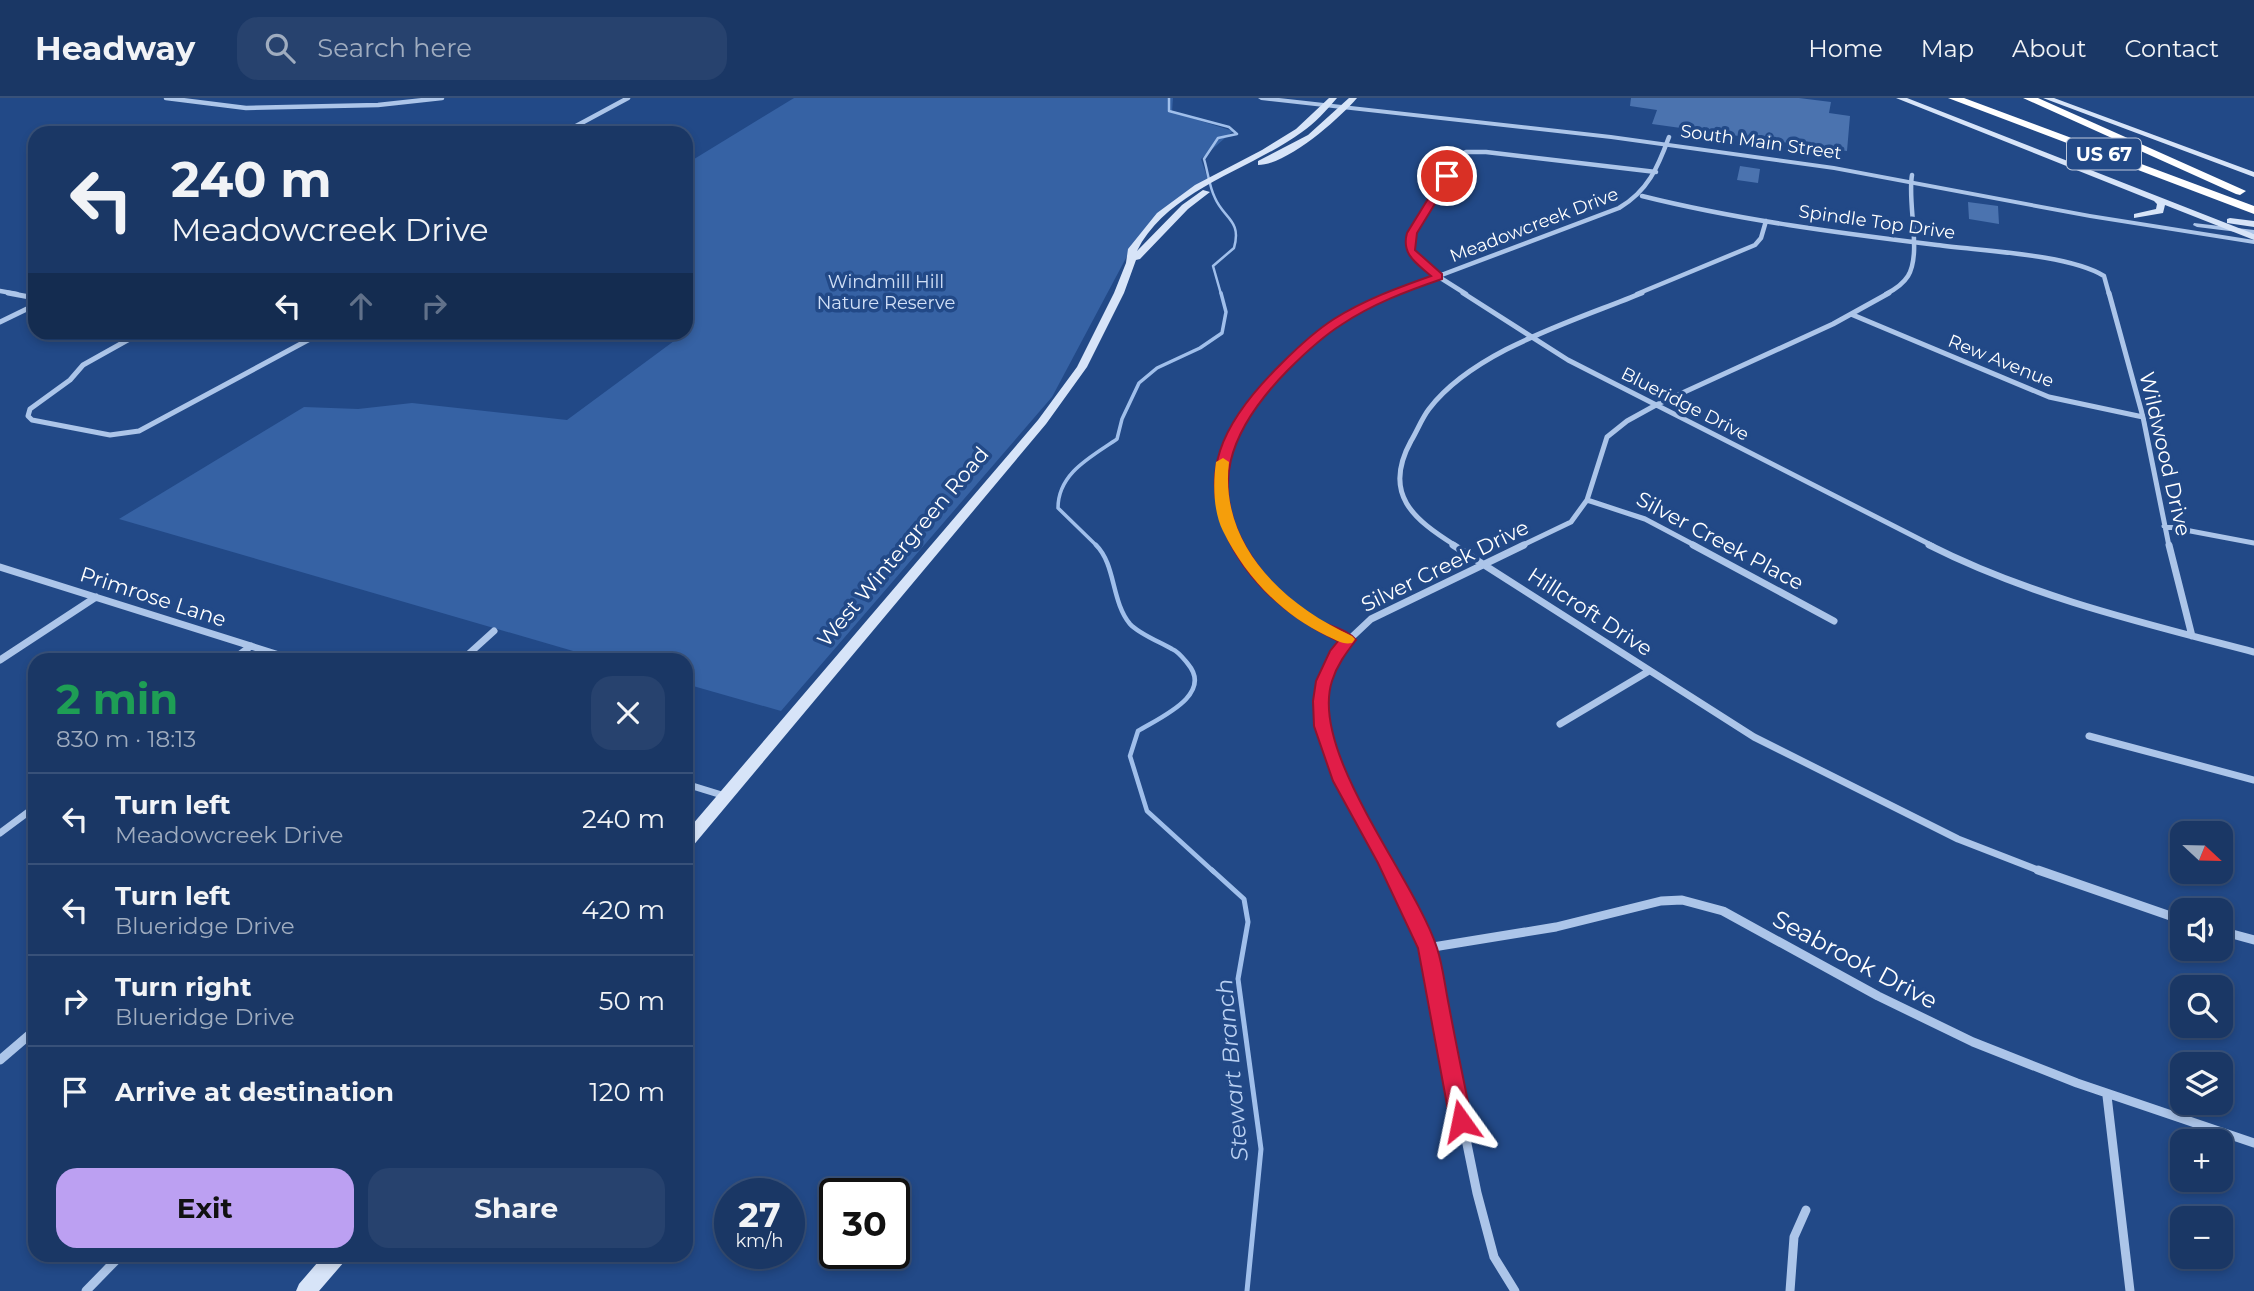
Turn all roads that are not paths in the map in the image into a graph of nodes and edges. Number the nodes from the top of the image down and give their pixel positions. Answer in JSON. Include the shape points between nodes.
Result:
{"nodes":[{"id":1,"x":166,"y":98,"type":"edge"},
{"id":2,"x":356,"y":98,"type":"edge"},
{"id":3,"x":442,"y":98,"type":"edge"},
{"id":4,"x":628,"y":98,"type":"edge"},
{"id":5,"x":1261,"y":98,"type":"edge"},
{"id":6,"x":1900,"y":98,"type":"edge"},
{"id":7,"x":1954,"y":98,"type":"edge"},
{"id":8,"x":1987,"y":98,"type":"edge"},
{"id":9,"x":2029,"y":98,"type":"edge"},
{"id":10,"x":2047,"y":98,"type":"edge"},
{"id":11,"x":1352,"y":99,"type":"edge"},
{"id":12,"x":1331,"y":100,"type":"edge"},
{"id":13,"x":351,"y":107,"type":"junction"},
{"id":14,"x":1344,"y":107,"type":"junction"},
{"id":15,"x":1469,"y":114,"type":"junction"},
{"id":16,"x":1423,"y":117,"type":"junction"},
{"id":17,"x":1521,"y":123,"type":"junction"},
{"id":18,"x":576,"y":126,"type":"edge"},
{"id":19,"x":1668,"y":141,"type":"junction"},
{"id":20,"x":1234,"y":170,"type":"junction"},
{"id":21,"x":1656,"y":172,"type":"junction"},
{"id":22,"x":2254,"y":175,"type":"edge"},
{"id":23,"x":1911,"y":178,"type":"junction"},
{"id":24,"x":2250,"y":195,"type":"edge"},
{"id":25,"x":1642,"y":196,"type":"junction"},
{"id":26,"x":2156,"y":198,"type":"junction"},
{"id":27,"x":2254,"y":210,"type":"edge"},
{"id":28,"x":2191,"y":212,"type":"junction"},
{"id":29,"x":2090,"y":213,"type":"junction"},
{"id":30,"x":2137,"y":216,"type":"junction"},
{"id":31,"x":1766,"y":221,"type":"junction"},
{"id":32,"x":2254,"y":224,"type":"edge"},
{"id":33,"x":2237,"y":230,"type":"junction"},
{"id":34,"x":2254,"y":237,"type":"edge"},
{"id":35,"x":1911,"y":242,"type":"junction"},
{"id":36,"x":1131,"y":263,"type":"junction"},
{"id":37,"x":1438,"y":277,"type":"junction"},
{"id":38,"x":2106,"y":279,"type":"joint"},
{"id":39,"x":0,"y":291,"type":"edge"},
{"id":40,"x":28,"y":297,"type":"edge"},
{"id":41,"x":28,"y":308,"type":"edge"},
{"id":42,"x":1853,"y":315,"type":"junction"},
{"id":43,"x":0,"y":322,"type":"edge"},
{"id":44,"x":1530,"y":338,"type":"junction"},
{"id":45,"x":128,"y":340,"type":"edge"},
{"id":46,"x":306,"y":340,"type":"edge"},
{"id":47,"x":1656,"y":405,"type":"junction"},
{"id":48,"x":2143,"y":417,"type":"junction"},
{"id":49,"x":1587,"y":500,"type":"junction"},
{"id":50,"x":2164,"y":526,"type":"junction"},
{"id":51,"x":2254,"y":543,"type":"edge"},
{"id":52,"x":1486,"y":565,"type":"junction"},
{"id":53,"x":0,"y":567,"type":"edge"},
{"id":54,"x":96,"y":597,"type":"junction"},
{"id":55,"x":1834,"y":621,"type":"dead end"},
{"id":56,"x":494,"y":631,"type":"dead end"},
{"id":57,"x":2192,"y":636,"type":"junction"},
{"id":58,"x":1348,"y":640,"type":"junction"},
{"id":59,"x":251,"y":646,"type":"junction"},
{"id":60,"x":2254,"y":652,"type":"edge"},
{"id":61,"x":242,"y":653,"type":"edge"},
{"id":62,"x":273,"y":653,"type":"edge"},
{"id":63,"x":470,"y":653,"type":"edge"},
{"id":64,"x":0,"y":660,"type":"edge"},
{"id":65,"x":1649,"y":671,"type":"junction"},
{"id":66,"x":1560,"y":724,"type":"dead end"},
{"id":67,"x":2089,"y":736,"type":"dead end"},
{"id":68,"x":2254,"y":780,"type":"edge"},
{"id":69,"x":693,"y":786,"type":"edge"},
{"id":70,"x":726,"y":796,"type":"junction"},
{"id":71,"x":28,"y":812,"type":"edge"},
{"id":72,"x":0,"y":833,"type":"edge"},
{"id":73,"x":693,"y":835,"type":"edge"},
{"id":74,"x":2170,"y":916,"type":"edge"},
{"id":75,"x":2233,"y":934,"type":"edge"},
{"id":76,"x":2254,"y":940,"type":"edge"},
{"id":77,"x":1427,"y":948,"type":"junction"},
{"id":78,"x":28,"y":1036,"type":"edge"},
{"id":79,"x":0,"y":1060,"type":"edge"},
{"id":80,"x":2107,"y":1096,"type":"junction"},
{"id":81,"x":2254,"y":1143,"type":"edge"},
{"id":82,"x":1806,"y":1210,"type":"dead end"},
{"id":83,"x":114,"y":1262,"type":"edge"},
{"id":84,"x":331,"y":1262,"type":"edge"},
{"id":85,"x":86,"y":1291,"type":"edge"},
{"id":86,"x":306,"y":1291,"type":"edge"},
{"id":87,"x":1515,"y":1291,"type":"edge"},
{"id":88,"x":1790,"y":1291,"type":"edge"},
{"id":89,"x":2130,"y":1291,"type":"edge"}],
"edges":[{"from":1,"to":13,"type":"street","via":[[246,108]]},
{"from":2,"to":13,"type":"street"},
{"from":3,"to":13,"type":"street"},
{"from":4,"to":18,"type":"street"},
{"from":5,"to":12,"type":"street","name":"South Main Street"},
{"from":6,"to":26,"type":"main road"},
{"from":7,"to":27,"type":"highway","number":"US 67"},
{"from":8,"to":24,"type":"highway","number":"US 67"},
{"from":9,"to":24,"type":"highway"},
{"from":10,"to":22,"type":"main road"},
{"from":11,"to":12,"type":"street","name":"South Main Street"},
{"from":11,"to":14,"type":"main road","name":"West Wintergreen Road"},
{"from":11,"to":15,"type":"street","name":"South Main Street"},
{"from":12,"to":14,"type":"street","name":"South Main Street"},
{"from":12,"to":20,"type":"main road","name":"West Wintergreen Road","via":[[1278,145]]},
{"from":14,"to":16,"type":"street","name":"South Main Street"},
{"from":14,"to":20,"type":"main road","name":"West Wintergreen Road","via":[[1304,143]]},
{"from":15,"to":16,"type":"street","via":[[1428,113]]},
{"from":15,"to":17,"type":"street","name":"South Main Street"},
{"from":16,"to":17,"type":"street","name":"South Main Street"},
{"from":17,"to":19,"type":"street","name":"South Main Street"},
{"from":19,"to":21,"type":"street","name":"Meadowcreek Drive"},
{"from":19,"to":23,"type":"street","name":"South Main Street"},
{"from":20,"to":36,"type":"main road","name":"West Wintergreen Road","via":[[1185,207]]},
{"from":20,"to":36,"type":"main road","name":"West Wintergreen Road","via":[[1192,190],[1160,215],[1133,249]]},
{"from":21,"to":25,"type":"street","name":"Meadowcreek Drive"},
{"from":21,"to":37,"type":"street","name":"Blueridge Drive","via":[[1486,152],[1460,154],[1409,243],[1417,259]]},
{"from":23,"to":29,"type":"street","name":"South Main Street"},
{"from":23,"to":35,"type":"street","name":"Silver Creek Drive"},
{"from":25,"to":31,"type":"street","name":"Spindle Top Drive"},
{"from":25,"to":37,"type":"street","name":"Meadowcreek Drive"},
{"from":26,"to":28,"type":"main road"},
{"from":26,"to":30,"type":"main road","via":[[2161,211]]},
{"from":28,"to":32,"type":"main road"},
{"from":28,"to":33,"type":"main road"},
{"from":29,"to":30,"type":"street","name":"South Main Street"},
{"from":29,"to":34,"type":"street","name":"South Main Street"},
{"from":30,"to":33,"type":"street","name":"South Main Street"},
{"from":31,"to":35,"type":"street","name":"Spindle Top Drive"},
{"from":31,"to":44,"type":"street","name":"Hillcroft Drive","via":[[1755,245]]},
{"from":33,"to":34,"type":"main road"},
{"from":35,"to":38,"type":"street","name":"Spindle Top Drive","via":[[2081,265]]},
{"from":35,"to":42,"type":"street","name":"Silver Creek Drive","via":[[1905,282]]},
{"from":36,"to":70,"type":"main road","name":"West Wintergreen Road","via":[[1082,367],[1042,422]]},
{"from":37,"to":44,"type":"street","name":"Blueridge Drive"},
{"from":37,"to":58,"type":"street","name":"Meadowcreek Drive","via":[[1375,301],[1314,340],[1246,410],[1223,461],[1224,511],[1251,566],[1286,604]]},
{"from":38,"to":48,"type":"street","name":"Wildwood Drive"},
{"from":39,"to":40,"type":"street"},
{"from":41,"to":43,"type":"street"},
{"from":42,"to":47,"type":"street","name":"Silver Creek Drive"},
{"from":42,"to":48,"type":"street","name":"Rew Avenue","via":[[2049,397]]},
{"from":44,"to":47,"type":"street","name":"Blueridge Drive"},
{"from":44,"to":52,"type":"street","name":"Hillcroft Drive","via":[[1483,362],[1444,392],[1429,409],[1401,460],[1400,490],[1406,506],[1435,533]]},
{"from":45,"to":46,"type":"street","via":[[83,365],[30,409],[28,416],[110,435],[139,431]]},
{"from":47,"to":49,"type":"street","name":"Silver Creek Drive","via":[[1606,437]]},
{"from":47,"to":57,"type":"street","name":"Blueridge Drive","via":[[1967,564],[2048,596]]},
{"from":48,"to":50,"type":"street","name":"Wildwood Drive"},
{"from":49,"to":52,"type":"street","name":"Silver Creek Drive","via":[[1571,522]]},
{"from":49,"to":55,"type":"street","name":"Silver Creek Place","via":[[1655,524]]},
{"from":50,"to":51,"type":"street"},
{"from":50,"to":57,"type":"street","name":"Wildwood Drive"},
{"from":52,"to":58,"type":"street","name":"Silver Creek Drive","via":[[1371,620]]},
{"from":52,"to":65,"type":"street","name":"Hillcroft Drive"},
{"from":53,"to":54,"type":"street","name":"Primrose Lane"},
{"from":54,"to":59,"type":"street","name":"Primrose Lane"},
{"from":54,"to":64,"type":"street"},
{"from":56,"to":63,"type":"street"},
{"from":57,"to":60,"type":"street","name":"Blueridge Drive"},
{"from":58,"to":77,"type":"street","name":"Silver Creek Drive","via":[[1337,651],[1324,681],[1322,726],[1341,781]]},
{"from":59,"to":61,"type":"street"},
{"from":59,"to":62,"type":"street","name":"Primrose Lane"},
{"from":65,"to":66,"type":"street"},
{"from":65,"to":74,"type":"street","name":"Hillcroft Drive","via":[[1754,737],[1958,839]]},
{"from":67,"to":68,"type":"street"},
{"from":69,"to":70,"type":"street"},
{"from":70,"to":73,"type":"main road","name":"West Wintergreen Road"},
{"from":71,"to":72,"type":"street"},
{"from":75,"to":76,"type":"street"},
{"from":77,"to":80,"type":"street","name":"Seabrook Drive","via":[[1556,927],[1661,901],[1701,903],[1972,1041]]},
{"from":77,"to":87,"type":"street","name":"Silver Creek Drive","via":[[1477,1193],[1494,1257]]},
{"from":78,"to":79,"type":"street"},
{"from":80,"to":81,"type":"street","name":"Seabrook Drive"},
{"from":80,"to":89,"type":"street"},
{"from":82,"to":88,"type":"street","via":[[1794,1237]]},
{"from":83,"to":85,"type":"street"},
{"from":84,"to":86,"type":"main road"}]}
